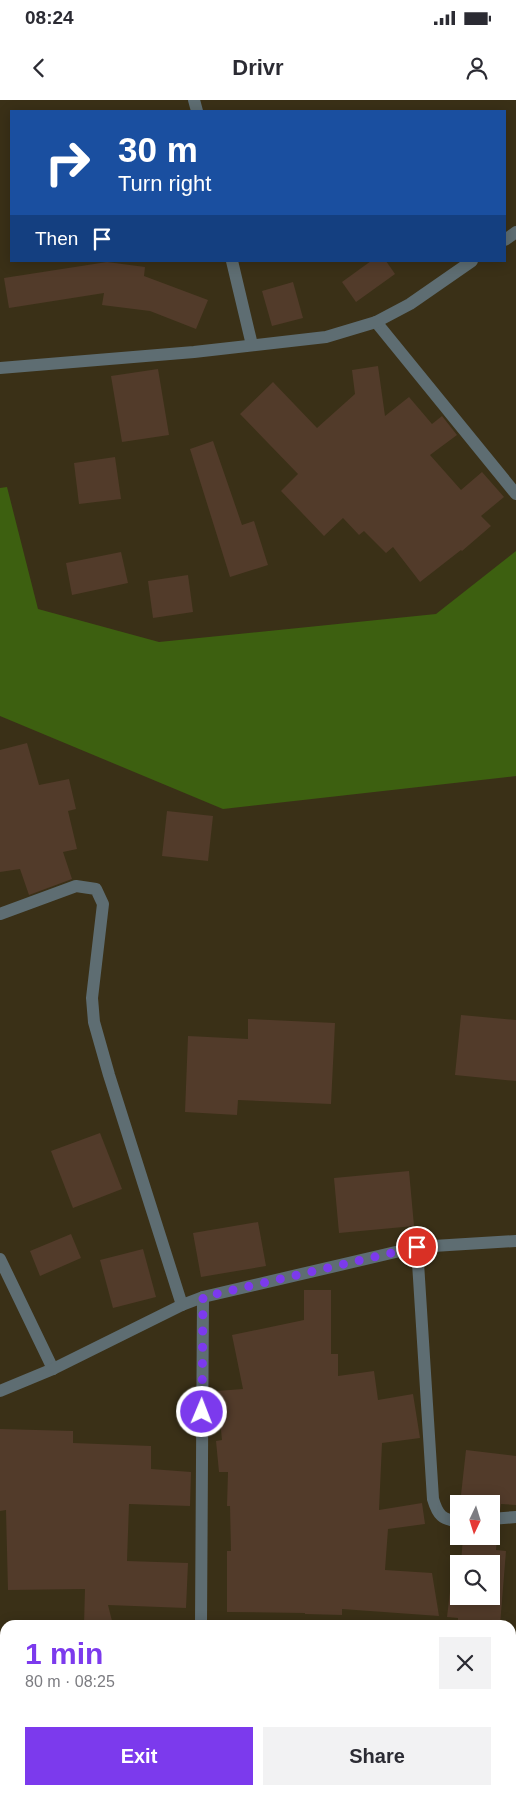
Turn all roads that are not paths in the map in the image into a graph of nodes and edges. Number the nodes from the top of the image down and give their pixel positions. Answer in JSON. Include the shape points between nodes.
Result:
{"nodes":[{"id":1,"x":232,"y":262,"type":"edge"},
{"id":2,"x":471,"y":262,"type":"edge"},
{"id":3,"x":376,"y":322,"type":"junction"},
{"id":4,"x":252,"y":346,"type":"junction"},
{"id":5,"x":0,"y":368,"type":"edge"},
{"id":6,"x":516,"y":494,"type":"edge"},
{"id":7,"x":0,"y":914,"type":"edge"},
{"id":8,"x":516,"y":1241,"type":"edge"},
{"id":9,"x":417,"y":1247,"type":"junction"},
{"id":10,"x":0,"y":1258,"type":"edge"},
{"id":11,"x":203,"y":1297,"type":"junction"},
{"id":12,"x":182,"y":1305,"type":"junction"},
{"id":13,"x":53,"y":1369,"type":"junction"},
{"id":14,"x":0,"y":1391,"type":"edge"},
{"id":15,"x":516,"y":1517,"type":"edge"},
{"id":16,"x":500,"y":1518,"type":"edge"},
{"id":17,"x":450,"y":1520,"type":"edge"},
{"id":18,"x":200,"y":1620,"type":"edge"}],
"edges":[{"from":1,"to":4,"type":"street"},
{"from":2,"to":3,"type":"street","via":[[410,304]]},
{"from":3,"to":4,"type":"street","via":[[326,337]]},
{"from":3,"to":6,"type":"street"},
{"from":4,"to":5,"type":"street"},
{"from":7,"to":12,"type":"street","via":[[76,886],[96,889],[103,904],[94,970],[94,1022]]},
{"from":8,"to":9,"type":"street"},
{"from":9,"to":11,"type":"street"},
{"from":9,"to":17,"type":"street","via":[[433,1499],[437,1511]]},
{"from":10,"to":13,"type":"street"},
{"from":11,"to":12,"type":"street"},
{"from":11,"to":18,"type":"street"},
{"from":12,"to":13,"type":"street"},
{"from":13,"to":14,"type":"street"},
{"from":15,"to":16,"type":"street"}]}
